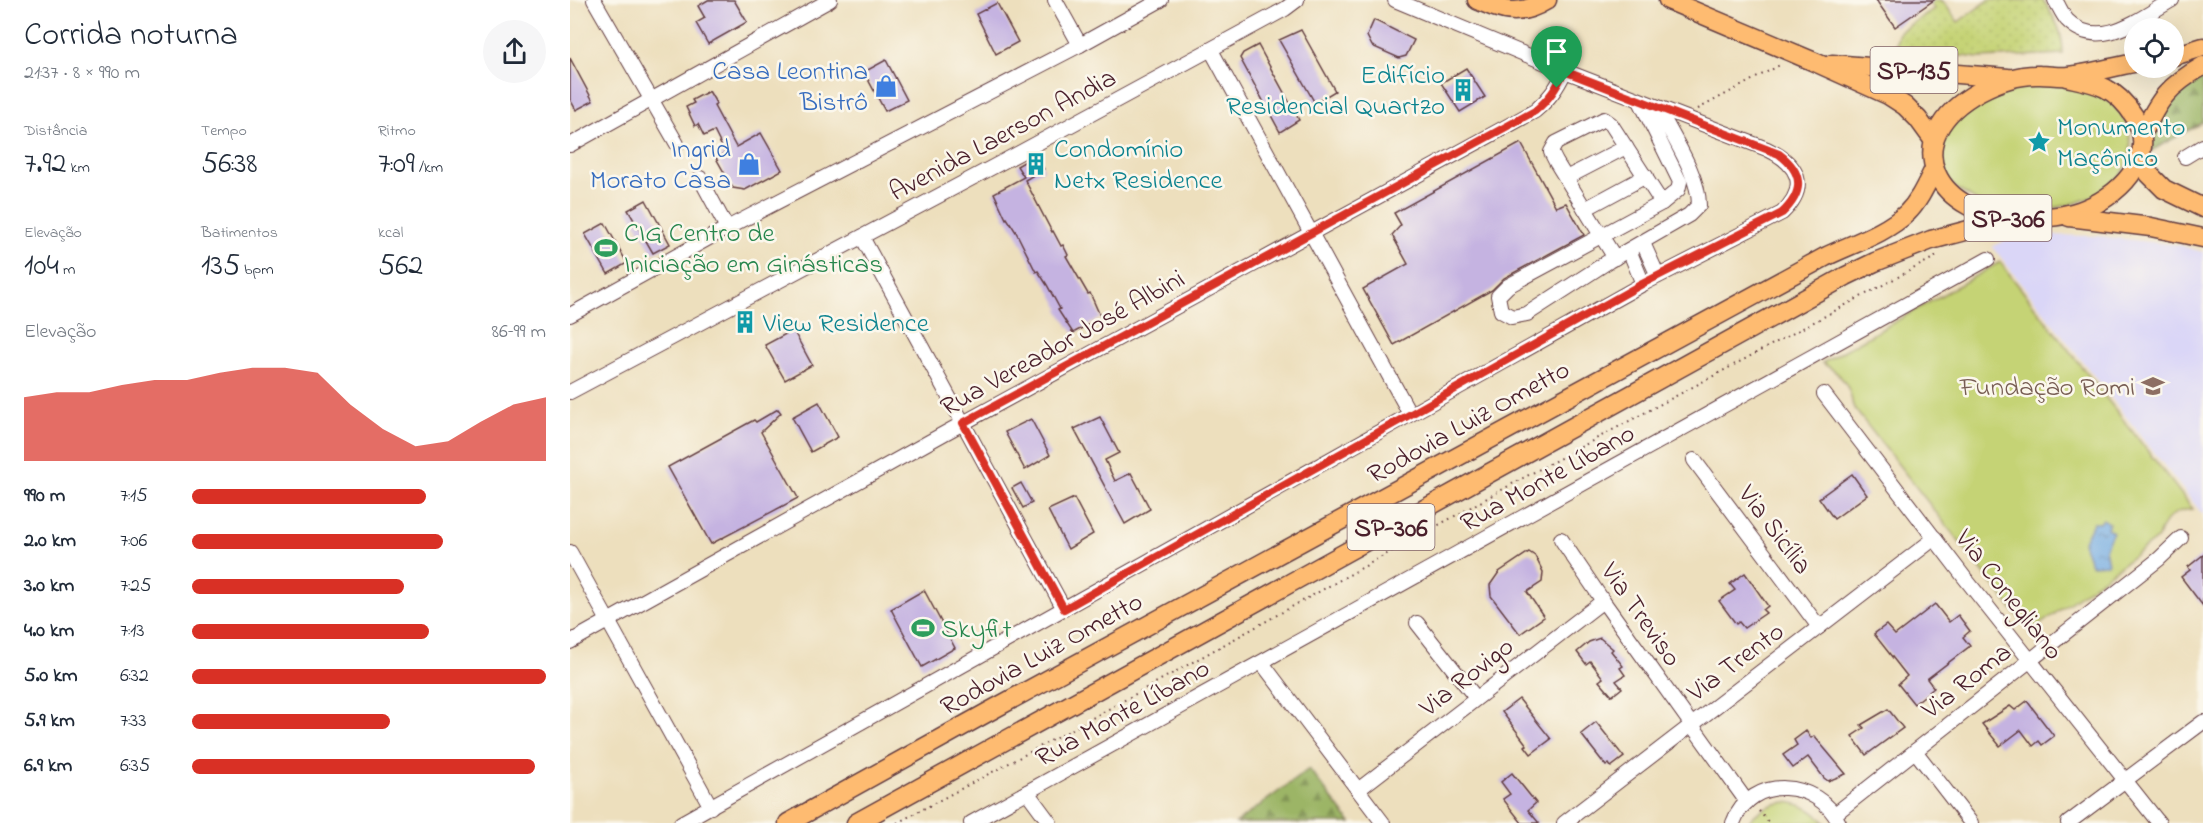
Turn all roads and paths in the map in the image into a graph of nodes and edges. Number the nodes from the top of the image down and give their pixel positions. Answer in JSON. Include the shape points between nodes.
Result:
{"nodes":[{"id":1,"x":594,"y":0,"type":"edge"},
{"id":2,"x":830,"y":0,"type":"edge"},
{"id":3,"x":1055,"y":0,"type":"edge"},
{"id":4,"x":1161,"y":0,"type":"edge"},
{"id":5,"x":1297,"y":0,"type":"edge"},
{"id":6,"x":1395,"y":0,"type":"edge"},
{"id":7,"x":1477,"y":0,"type":"edge"},
{"id":8,"x":1547,"y":0,"type":"edge"},
{"id":9,"x":1668,"y":0,"type":"edge"},
{"id":10,"x":2055,"y":0,"type":"edge"},
{"id":11,"x":2172,"y":0,"type":"edge"},
{"id":12,"x":1080,"y":45,"type":"junction"},
{"id":13,"x":2203,"y":47,"type":"edge"},
{"id":14,"x":1211,"y":50,"type":"junction"},
{"id":15,"x":2184,"y":53,"type":"edge"},
{"id":16,"x":1799,"y":55,"type":"junction"},
{"id":17,"x":1817,"y":63,"type":"junction"},
{"id":18,"x":2124,"y":65,"type":"edge"},
{"id":19,"x":2203,"y":66,"type":"edge"},
{"id":20,"x":1564,"y":71,"type":"junction"},
{"id":21,"x":2066,"y":77,"type":"junction"},
{"id":22,"x":2010,"y":78,"type":"junction"},
{"id":23,"x":652,"y":100,"type":"junction"},
{"id":24,"x":1640,"y":101,"type":"junction"},
{"id":25,"x":1658,"y":108,"type":"junction"},
{"id":26,"x":1682,"y":118,"type":"junction"},
{"id":27,"x":1934,"y":141,"type":"junction"},
{"id":28,"x":570,"y":144,"type":"edge"},
{"id":29,"x":677,"y":144,"type":"dead end"},
{"id":30,"x":2142,"y":144,"type":"junction"},
{"id":31,"x":2203,"y":146,"type":"edge"},
{"id":32,"x":1626,"y":147,"type":"junction"},
{"id":33,"x":2185,"y":157,"type":"dead end"},
{"id":34,"x":1934,"y":169,"type":"junction"},
{"id":35,"x":1646,"y":176,"type":"junction"},
{"id":36,"x":700,"y":178,"type":"dead end"},
{"id":37,"x":1566,"y":178,"type":"junction"},
{"id":38,"x":1662,"y":203,"type":"junction"},
{"id":39,"x":2203,"y":208,"type":"edge"},
{"id":40,"x":1585,"y":209,"type":"junction"},
{"id":41,"x":2061,"y":216,"type":"junction"},
{"id":42,"x":2014,"y":218,"type":"junction"},
{"id":43,"x":2203,"y":218,"type":"edge"},
{"id":44,"x":727,"y":228,"type":"junction"},
{"id":45,"x":1311,"y":233,"type":"junction"},
{"id":46,"x":1602,"y":236,"type":"junction"},
{"id":47,"x":2203,"y":236,"type":"edge"},
{"id":48,"x":862,"y":237,"type":"junction"},
{"id":49,"x":1643,"y":243,"type":"junction"},
{"id":50,"x":1629,"y":250,"type":"junction"},
{"id":51,"x":1943,"y":253,"type":"dead end"},
{"id":52,"x":1615,"y":258,"type":"junction"},
{"id":53,"x":1988,"y":259,"type":"dead end"},
{"id":54,"x":1658,"y":276,"type":"junction"},
{"id":55,"x":1642,"y":284,"type":"junction"},
{"id":56,"x":570,"y":315,"type":"edge"},
{"id":57,"x":570,"y":392,"type":"edge"},
{"id":58,"x":1824,"y":394,"type":"dead end"},
{"id":59,"x":1410,"y":414,"type":"junction"},
{"id":60,"x":963,"y":423,"type":"junction"},
{"id":61,"x":1694,"y":460,"type":"dead end"},
{"id":62,"x":1935,"y":538,"type":"junction"},
{"id":63,"x":2181,"y":538,"type":"dead end"},
{"id":64,"x":1562,"y":540,"type":"dead end"},
{"id":65,"x":570,"y":552,"type":"edge"},
{"id":66,"x":1603,"y":601,"type":"junction"},
{"id":67,"x":1064,"y":609,"type":"junction"},
{"id":68,"x":608,"y":620,"type":"junction"},
{"id":69,"x":1417,"y":624,"type":"dead end"},
{"id":70,"x":1819,"y":627,"type":"junction"},
{"id":71,"x":570,"y":642,"type":"edge"},
{"id":72,"x":2031,"y":660,"type":"junction"},
{"id":73,"x":1262,"y":663,"type":"junction"},
{"id":74,"x":1476,"y":698,"type":"junction"},
{"id":75,"x":2203,"y":723,"type":"edge"},
{"id":76,"x":1692,"y":724,"type":"junction"},
{"id":77,"x":1915,"y":751,"type":"junction"},
{"id":78,"x":2125,"y":780,"type":"junction"},
{"id":79,"x":1358,"y":790,"type":"junction"},
{"id":80,"x":1027,"y":792,"type":"junction"},
{"id":81,"x":1753,"y":806,"type":"junction"},
{"id":82,"x":711,"y":807,"type":"junction"},
{"id":83,"x":1766,"y":807,"type":"dead end"},
{"id":84,"x":1754,"y":816,"type":"dead end"},
{"id":85,"x":1837,"y":818,"type":"edge"},
{"id":86,"x":681,"y":823,"type":"edge"},
{"id":87,"x":788,"y":823,"type":"edge"},
{"id":88,"x":856,"y":823,"type":"edge"},
{"id":89,"x":897,"y":823,"type":"edge"},
{"id":90,"x":971,"y":823,"type":"edge"},
{"id":91,"x":1050,"y":823,"type":"edge"},
{"id":92,"x":1383,"y":823,"type":"edge"},
{"id":93,"x":1564,"y":823,"type":"edge"},
{"id":94,"x":1733,"y":823,"type":"edge"},
{"id":95,"x":1769,"y":823,"type":"edge"},
{"id":96,"x":1971,"y":823,"type":"edge"},
{"id":97,"x":2067,"y":823,"type":"edge"},
{"id":98,"x":2159,"y":823,"type":"edge"}],
"edges":[{"from":1,"to":23,"type":"street"},
{"from":2,"to":23,"type":"street"},
{"from":3,"to":12,"type":"street"},
{"from":4,"to":12,"type":"street","name":"Avenida Laerson Andia"},
{"from":5,"to":14,"type":"street","name":"Avenida Laerson Andia"},
{"from":6,"to":20,"type":"street"},
{"from":7,"to":8,"type":"main road","via":[[1519,12]]},
{"from":9,"to":16,"type":"main road","number":"SP-135"},
{"from":10,"to":11,"type":"street","via":[[2067,20],[2085,33],[2106,34]]},
{"from":12,"to":44,"type":"street","name":"Avenida Laerson Andia"},
{"from":13,"to":15,"type":"main road"},
{"from":14,"to":45,"type":"street"},
{"from":14,"to":48,"type":"street","name":"Avenida Laerson Andia"},
{"from":16,"to":17,"type":"main road","number":"SP-135"},
{"from":16,"to":26,"type":"path"},
{"from":17,"to":22,"type":"main road","number":"SP-135"},
{"from":17,"to":27,"type":"main road","number":"SP-135","via":[[1905,106]]},
{"from":18,"to":21,"type":"main road"},
{"from":19,"to":30,"type":"main road","number":"SP-306","via":[[2174,84],[2162,97]]},
{"from":20,"to":24,"type":"street"},
{"from":20,"to":45,"type":"street","name":"Rua Vereador José Albini","via":[[1557,88],[1535,111]]},
{"from":21,"to":22,"type":"main road"},
{"from":21,"to":30,"type":"main road","via":[[2105,88],[2117,96],[2137,120]]},
{"from":22,"to":27,"type":"main road","via":[[1959,105]]},
{"from":23,"to":28,"type":"street"},
{"from":23,"to":29,"type":"street"},
{"from":24,"to":25,"type":"street"},
{"from":24,"to":38,"type":"street","via":[[1680,182],[1678,190]]},
{"from":25,"to":26,"type":"street"},
{"from":25,"to":49,"type":"street","via":[[1694,179],[1699,205]]},
{"from":26,"to":54,"type":"street","via":[[1773,152],[1789,162],[1798,178],[1796,197],[1782,213]]},
{"from":27,"to":34,"type":"main road","number":"SP-306"},
{"from":30,"to":39,"type":"main road","via":[[2148,174],[2164,189]]},
{"from":30,"to":41,"type":"main road","number":"SP-306","via":[[2132,173],[2120,188],[2100,202]]},
{"from":31,"to":33,"type":"street"},
{"from":32,"to":35,"type":"street"},
{"from":32,"to":37,"type":"street"},
{"from":32,"to":37,"type":"street","via":[[1611,124],[1604,119],[1596,122],[1556,143],[1551,152]]},
{"from":34,"to":42,"type":"main road","number":"SP-306","via":[[1945,188],[1966,206]]},
{"from":34,"to":87,"type":"main road","name":"Rodovia Luiz Ometto","number":"SP-306","via":[[1906,213],[1885,229],[1825,256]]},
{"from":35,"to":38,"type":"street"},
{"from":35,"to":40,"type":"street"},
{"from":36,"to":44,"type":"street"},
{"from":37,"to":40,"type":"street"},
{"from":38,"to":46,"type":"street"},
{"from":40,"to":46,"type":"street"},
{"from":41,"to":42,"type":"main road","number":"SP-306"},
{"from":41,"to":47,"type":"main road"},
{"from":42,"to":88,"type":"main road","name":"Rodovia Luiz Ometto","number":"SP-306","via":[[1931,240],[1846,276]]},
{"from":43,"to":47,"type":"main road","via":[[2199,228]]},
{"from":44,"to":56,"type":"street","name":"Avenida Laerson Andia"},
{"from":45,"to":59,"type":"street"},
{"from":45,"to":60,"type":"street","name":"Rua Vereador José Albini"},
{"from":46,"to":52,"type":"street"},
{"from":46,"to":52,"type":"street","via":[[1508,286],[1498,296],[1501,311],[1512,317],[1527,314]]},
{"from":48,"to":57,"type":"street","name":"Avenida Laerson Andia"},
{"from":48,"to":60,"type":"street"},
{"from":49,"to":50,"type":"street"},
{"from":49,"to":54,"type":"street"},
{"from":50,"to":52,"type":"street"},
{"from":50,"to":55,"type":"street"},
{"from":51,"to":89,"type":"path","via":[[1523,478]]},
{"from":53,"to":73,"type":"street","name":"Rua Monte Líbano"},
{"from":54,"to":55,"type":"street"},
{"from":55,"to":59,"type":"street"},
{"from":58,"to":62,"type":"street","name":"Via Conegliano"},
{"from":59,"to":67,"type":"street"},
{"from":60,"to":67,"type":"street"},
{"from":60,"to":68,"type":"street","name":"Rua Vereador José Albini"},
{"from":61,"to":70,"type":"street","name":"Via Sicília"},
{"from":62,"to":70,"type":"street","name":"Via Trento"},
{"from":62,"to":72,"type":"street","name":"Via Conegliano"},
{"from":63,"to":72,"type":"street","name":"Via Roma"},
{"from":64,"to":66,"type":"street","name":"Via Treviso"},
{"from":65,"to":68,"type":"street"},
{"from":66,"to":74,"type":"street","name":"Via Rovigo"},
{"from":66,"to":76,"type":"street","name":"Via Treviso"},
{"from":67,"to":82,"type":"street"},
{"from":68,"to":71,"type":"street","name":"Rua Vereador José Albini"},
{"from":68,"to":82,"type":"street"},
{"from":69,"to":74,"type":"street"},
{"from":70,"to":76,"type":"street","name":"Via Trento"},
{"from":72,"to":77,"type":"street","name":"Via Roma"},
{"from":72,"to":78,"type":"street","name":"Via Conegliano"},
{"from":73,"to":79,"type":"street"},
{"from":73,"to":80,"type":"street","name":"Rua Monte Líbano"},
{"from":74,"to":79,"type":"street","name":"Via Rovigo"},
{"from":75,"to":78,"type":"street"},
{"from":76,"to":81,"type":"street","name":"Via Treviso"},
{"from":76,"to":93,"type":"street","name":"Via Trento"},
{"from":77,"to":85,"type":"street","name":"Via Roma"},
{"from":77,"to":96,"type":"street"},
{"from":78,"to":97,"type":"street"},
{"from":78,"to":98,"type":"street","name":"Via Conegliano"},
{"from":79,"to":92,"type":"street"},
{"from":80,"to":90,"type":"street","name":"Rua Monte Líbano"},
{"from":80,"to":91,"type":"street"},
{"from":81,"to":83,"type":"path"},
{"from":81,"to":84,"type":"path"},
{"from":81,"to":85,"type":"street","via":[[1761,793],[1794,788],[1824,801]]},
{"from":81,"to":94,"type":"street"},
{"from":81,"to":95,"type":"path"},
{"from":82,"to":86,"type":"street"}]}
